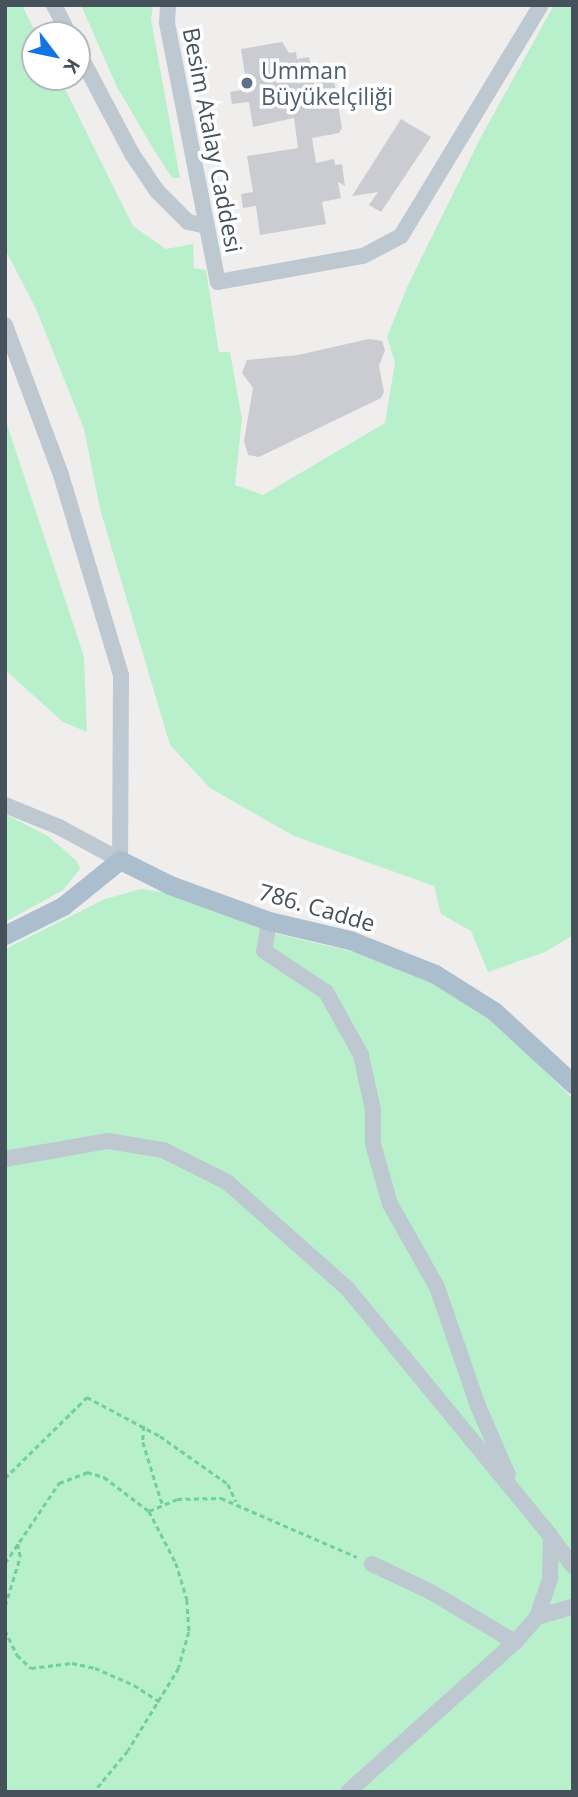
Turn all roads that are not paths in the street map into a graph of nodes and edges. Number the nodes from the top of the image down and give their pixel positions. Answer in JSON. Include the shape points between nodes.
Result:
{"nodes":[{"id":1,"x":54,"y":5,"type":"edge"},
{"id":2,"x":168,"y":5,"type":"edge"},
{"id":3,"x":541,"y":5,"type":"edge"},
{"id":4,"x":62,"y":21,"type":"edge"},
{"id":5,"x":91,"y":76,"type":"edge"},
{"id":6,"x":207,"y":226,"type":"junction"},
{"id":7,"x":5,"y":325,"type":"edge"},
{"id":8,"x":5,"y":805,"type":"edge"},
{"id":9,"x":120,"y":860,"type":"junction"},
{"id":10,"x":269,"y":922,"type":"junction"},
{"id":11,"x":5,"y":935,"type":"edge"},
{"id":12,"x":573,"y":1084,"type":"edge"},
{"id":13,"x":5,"y":1159,"type":"edge"},
{"id":14,"x":551,"y":1536,"type":"junction"},
{"id":15,"x":372,"y":1564,"type":"road end"},
{"id":16,"x":573,"y":1566,"type":"edge"},
{"id":17,"x":573,"y":1607,"type":"edge"},
{"id":18,"x":537,"y":1617,"type":"junction"},
{"id":19,"x":515,"y":1643,"type":"junction"},
{"id":20,"x":348,"y":1792,"type":"edge"}],
"edges":[{"from":1,"to":4,"type":"street"},
{"from":2,"to":6,"type":"street","name":"Besim Atalay Caddesi","via":[[167,23]]},
{"from":3,"to":6,"type":"street","name":"Besim Atalay Caddesi","via":[[401,236],[363,256],[218,282]]},
{"from":5,"to":6,"type":"street","via":[[157,191],[188,222]]},
{"from":7,"to":9,"type":"street","via":[[49,438],[121,675]]},
{"from":8,"to":9,"type":"street","via":[[60,827]]},
{"from":9,"to":10,"type":"main road","name":"786. Cadde","via":[[170,886]]},
{"from":9,"to":11,"type":"main road","via":[[63,906]]},
{"from":10,"to":12,"type":"main road","name":"786. Cadde","via":[[350,940],[458,985],[494,1011]]},
{"from":10,"to":14,"type":"street","via":[[264,951],[326,992],[361,1055],[371,1099],[373,1144],[390,1204],[437,1287],[478,1406],[508,1475]]},
{"from":13,"to":14,"type":"street","via":[[108,1141],[163,1150],[227,1182],[347,1288]]},
{"from":14,"to":16,"type":"street"},
{"from":14,"to":18,"type":"street","via":[[550,1579]]},
{"from":15,"to":19,"type":"street","via":[[431,1592]]},
{"from":17,"to":18,"type":"street"},
{"from":18,"to":19,"type":"street"},
{"from":19,"to":20,"type":"street"}]}
